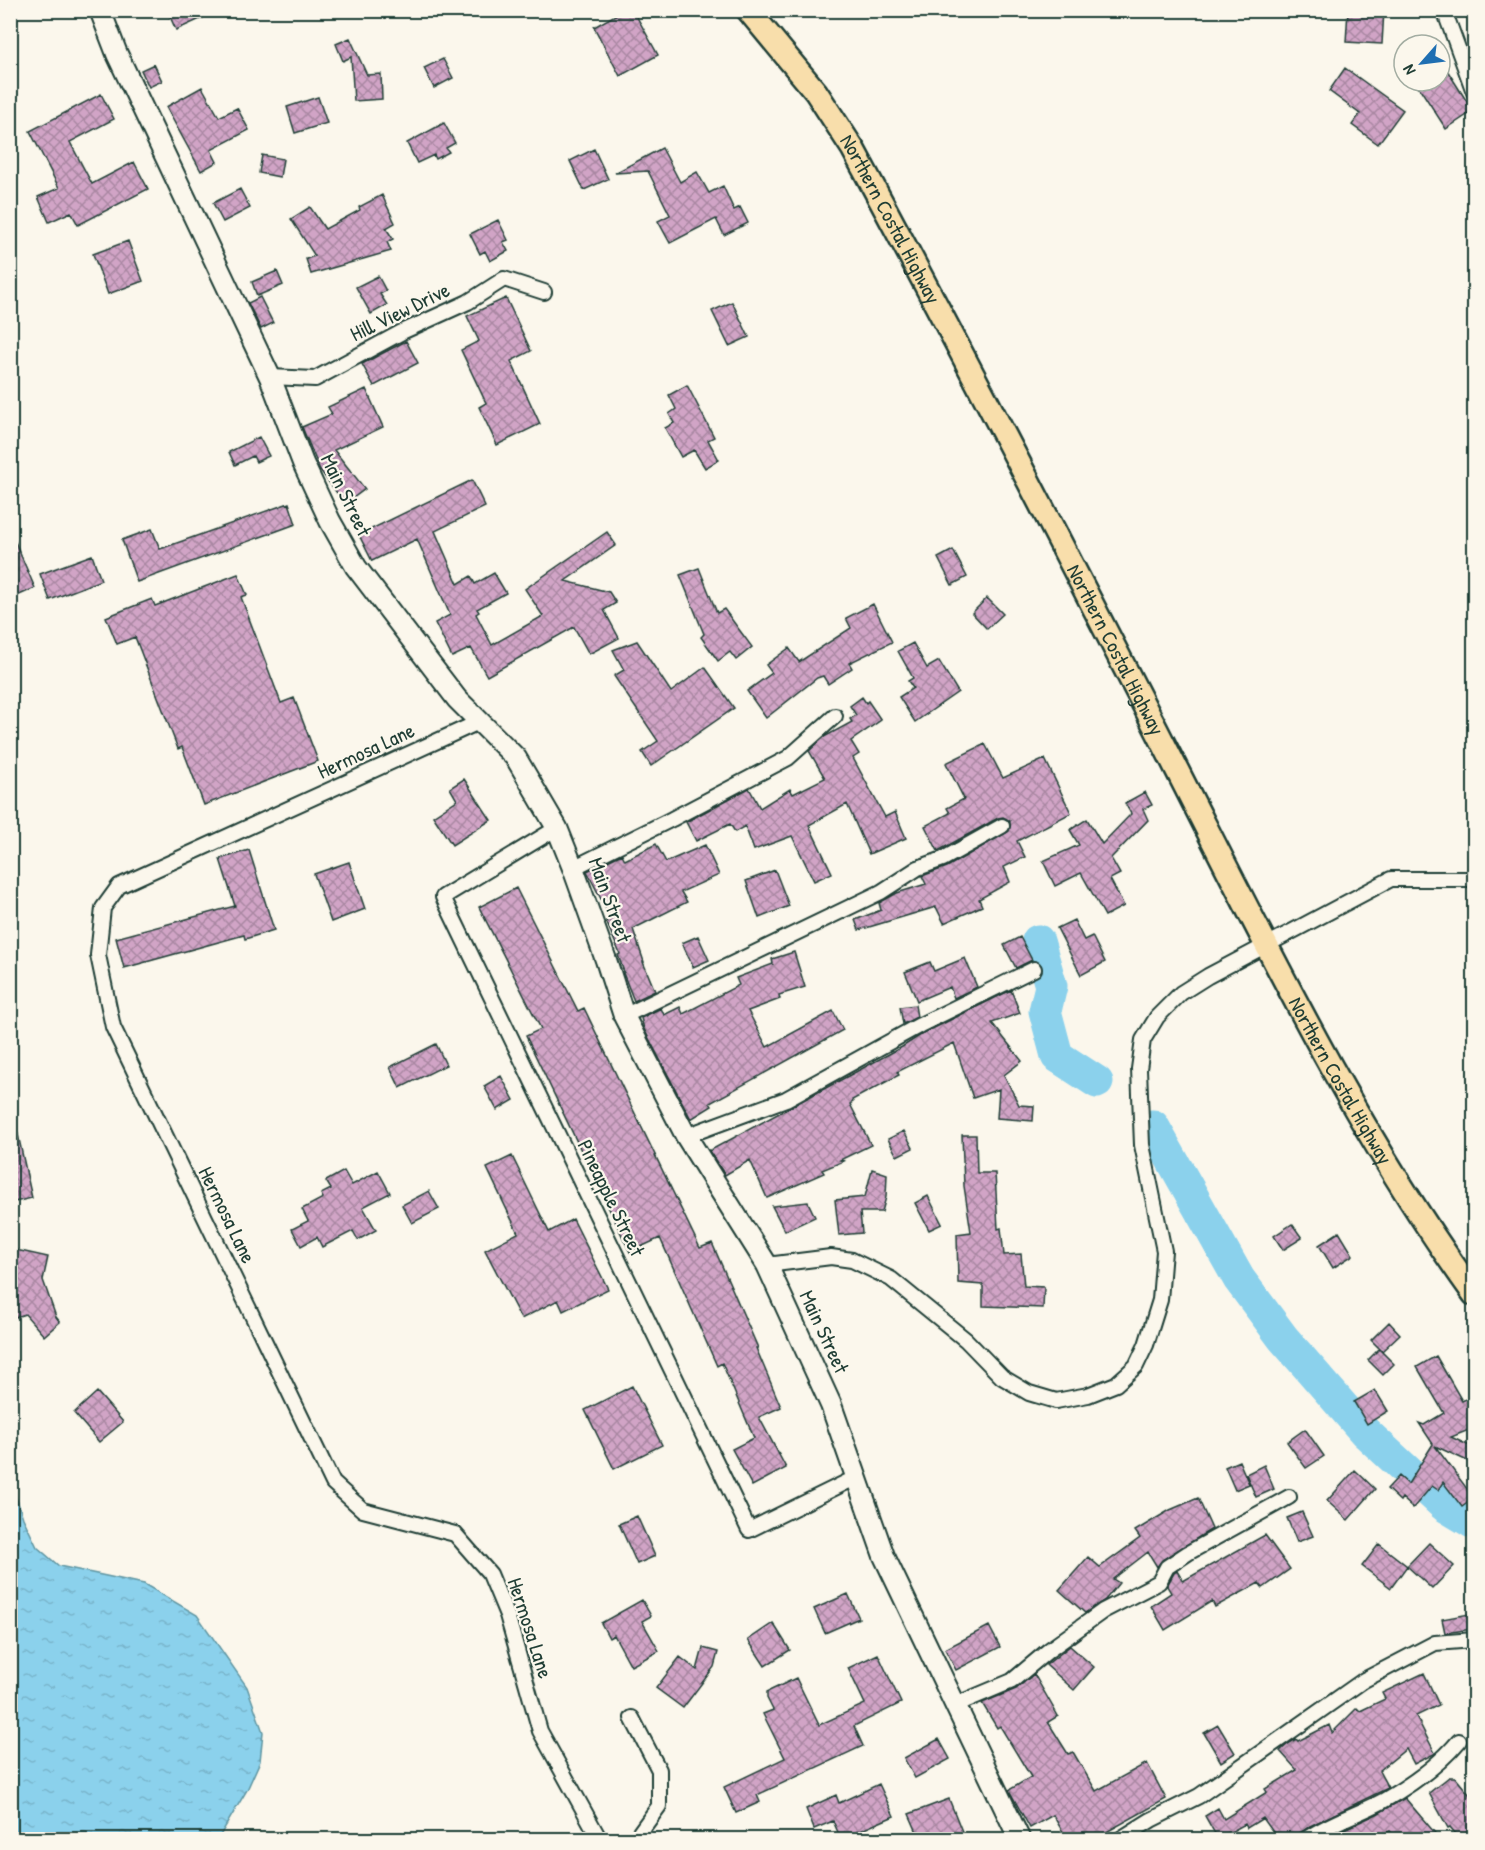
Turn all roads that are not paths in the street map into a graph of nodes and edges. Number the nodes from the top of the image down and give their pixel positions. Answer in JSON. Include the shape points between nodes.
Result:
{"nodes":[{"id":1,"x":100,"y":10,"type":"edge"},
{"id":2,"x":748,"y":10,"type":"edge"},
{"id":3,"x":1444,"y":10,"type":"edge"},
{"id":4,"x":1474,"y":92,"type":"edge"},
{"id":5,"x":544,"y":292,"type":"dead end"},
{"id":6,"x":270,"y":377,"type":"junction"},
{"id":7,"x":835,"y":716,"type":"dead end"},
{"id":8,"x":482,"y":721,"type":"junction"},
{"id":9,"x":1002,"y":826,"type":"dead end"},
{"id":10,"x":557,"y":828,"type":"junction"},
{"id":11,"x":573,"y":868,"type":"junction"},
{"id":12,"x":1474,"y":879,"type":"edge"},
{"id":13,"x":1266,"y":944,"type":"junction"},
{"id":14,"x":1034,"y":969,"type":"dead end"},
{"id":15,"x":624,"y":1016,"type":"junction"},
{"id":16,"x":686,"y":1136,"type":"junction"},
{"id":17,"x":767,"y":1265,"type":"junction"},
{"id":18,"x":1474,"y":1294,"type":"edge"},
{"id":19,"x":855,"y":1478,"type":"junction"},
{"id":20,"x":1289,"y":1497,"type":"dead end"},
{"id":21,"x":1474,"y":1640,"type":"edge"},
{"id":22,"x":955,"y":1705,"type":"junction"},
{"id":23,"x":632,"y":1718,"type":"dead end"},
{"id":24,"x":1459,"y":1741,"type":"dead end"},
{"id":25,"x":600,"y":1839,"type":"edge"},
{"id":26,"x":629,"y":1839,"type":"edge"},
{"id":27,"x":1020,"y":1839,"type":"edge"},
{"id":28,"x":1119,"y":1839,"type":"edge"},
{"id":29,"x":1305,"y":1839,"type":"edge"}],
"edges":[{"from":1,"to":6,"type":"street","name":"Main Street","via":[[117,54]]},
{"from":2,"to":13,"type":"main road","name":"Northern Costal Highway","via":[[816,92],[853,149],[1039,498]]},
{"from":3,"to":4,"type":"street"},
{"from":5,"to":6,"type":"street","name":"Hill View Drive","via":[[504,279],[468,302],[315,379]]},
{"from":6,"to":8,"type":"street","name":"Main Street","via":[[303,462],[356,567],[458,699]]},
{"from":7,"to":11,"type":"street","via":[[788,758]]},
{"from":8,"to":10,"type":"street","name":"Main Street","via":[[516,758]]},
{"from":8,"to":25,"type":"street","name":"Hermosa Lane","via":[[120,886],[103,908],[98,955],[113,1027],[333,1483],[363,1510],[455,1534],[490,1574],[507,1615],[540,1731]]},
{"from":9,"to":15,"type":"street","via":[[881,891]]},
{"from":10,"to":11,"type":"street","name":"Main Street"},
{"from":10,"to":19,"type":"street","name":"Pineapple Street","via":[[443,897],[749,1530]]},
{"from":11,"to":15,"type":"street","name":"Main Street"},
{"from":12,"to":13,"type":"street","via":[[1391,879]]},
{"from":13,"to":17,"type":"street","via":[[1182,993],[1157,1017],[1143,1040],[1139,1070],[1142,1145],[1164,1251],[1160,1300],[1146,1345],[1136,1365],[1116,1384],[1056,1401],[1029,1393],[1002,1377],[966,1340],[891,1279],[852,1260],[831,1257]]},
{"from":13,"to":18,"type":"main road","name":"Northern Costal Highway","via":[[1338,1082]]},
{"from":14,"to":16,"type":"street","via":[[920,1025],[786,1099]]},
{"from":15,"to":16,"type":"street","name":"Main Street"},
{"from":16,"to":17,"type":"street","name":"Main Street"},
{"from":17,"to":19,"type":"street","name":"Main Street","via":[[831,1405]]},
{"from":19,"to":22,"type":"street","name":"Main Street","via":[[884,1556]]},
{"from":20,"to":22,"type":"street","via":[[1188,1553],[1167,1567],[1159,1582],[1103,1611],[1012,1681]]},
{"from":21,"to":28,"type":"street","via":[[1435,1643],[1364,1680],[1199,1796]]},
{"from":22,"to":27,"type":"street","name":"Main Street"},
{"from":23,"to":26,"type":"street","via":[[659,1770],[658,1806],[638,1835]]},
{"from":24,"to":29,"type":"street","via":[[1443,1760],[1383,1800]]}]}
